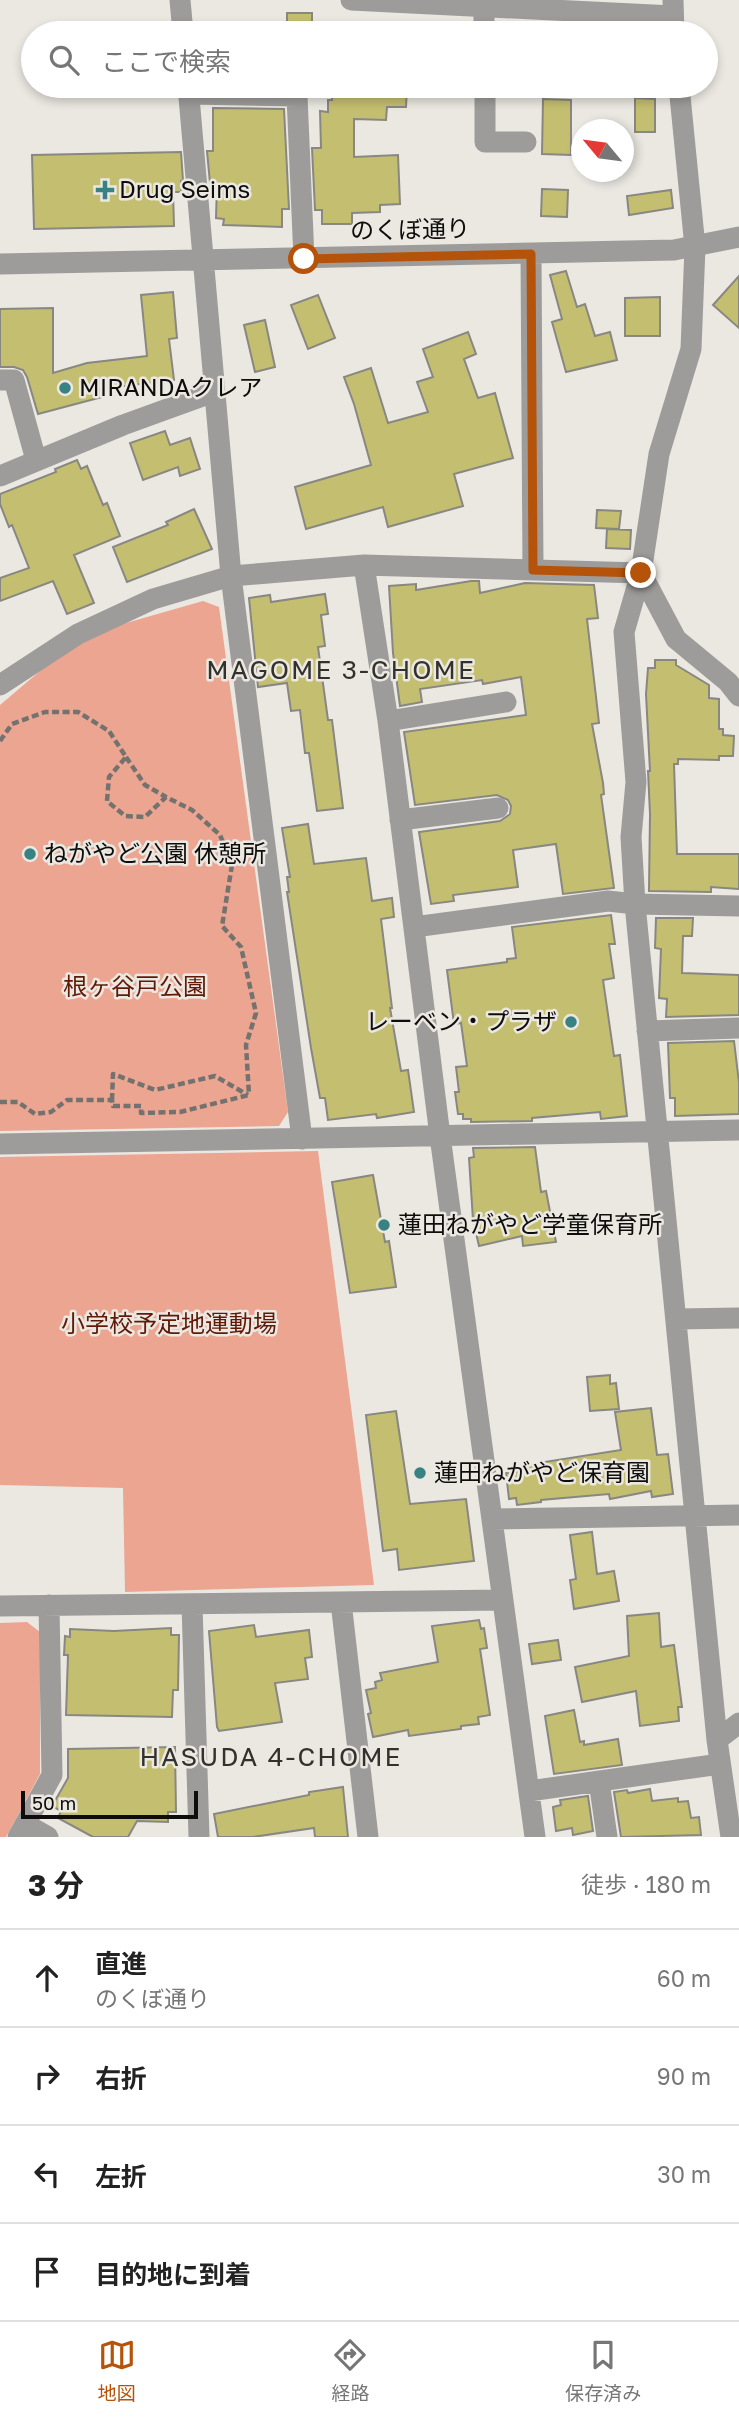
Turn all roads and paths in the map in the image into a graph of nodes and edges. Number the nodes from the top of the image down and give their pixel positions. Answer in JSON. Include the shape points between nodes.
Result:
{"nodes":[{"id":1,"x":180,"y":0,"type":"edge"},
{"id":2,"x":351,"y":0,"type":"edge"},
{"id":3,"x":397,"y":1,"type":"edge"},
{"id":4,"x":484,"y":7,"type":"junction"},
{"id":5,"x":674,"y":16,"type":"edge"},
{"id":6,"x":182,"y":21,"type":"edge"},
{"id":7,"x":484,"y":21,"type":"edge"},
{"id":8,"x":189,"y":98,"type":"edge"},
{"id":9,"x":297,"y":98,"type":"edge"},
{"id":10,"x":485,"y":98,"type":"edge"},
{"id":11,"x":680,"y":98,"type":"edge"},
{"id":12,"x":526,"y":142,"type":"dead end"},
{"id":13,"x":739,"y":237,"type":"edge"},
{"id":14,"x":695,"y":247,"type":"junction"},
{"id":15,"x":531,"y":254,"type":"junction"},
{"id":16,"x":304,"y":259,"type":"junction"},
{"id":17,"x":204,"y":260,"type":"junction"},
{"id":18,"x":0,"y":264,"type":"edge"},
{"id":19,"x":0,"y":380,"type":"edge"},
{"id":20,"x":214,"y":392,"type":"junction"},
{"id":21,"x":36,"y":460,"type":"junction"},
{"id":22,"x":0,"y":476,"type":"edge"},
{"id":23,"x":364,"y":565,"type":"junction"},
{"id":24,"x":533,"y":570,"type":"junction"},
{"id":25,"x":641,"y":573,"type":"junction"},
{"id":26,"x":231,"y":576,"type":"junction"},
{"id":27,"x":0,"y":685,"type":"edge"},
{"id":28,"x":739,"y":695,"type":"edge"},
{"id":29,"x":506,"y":702,"type":"dead end"},
{"id":30,"x":388,"y":721,"type":"junction"},
{"id":31,"x":0,"y":741,"type":"edge"},
{"id":32,"x":126,"y":757,"type":"junction"},
{"id":33,"x":166,"y":797,"type":"junction"},
{"id":34,"x":498,"y":808,"type":"dead end"},
{"id":35,"x":400,"y":820,"type":"junction"},
{"id":36,"x":635,"y":904,"type":"junction"},
{"id":37,"x":739,"y":906,"type":"edge"},
{"id":38,"x":414,"y":927,"type":"junction"},
{"id":39,"x":739,"y":1028,"type":"edge"},
{"id":40,"x":647,"y":1031,"type":"junction"},
{"id":41,"x":249,"y":1095,"type":"junction"},
{"id":42,"x":112,"y":1100,"type":"junction"},
{"id":43,"x":0,"y":1102,"type":"edge"},
{"id":44,"x":739,"y":1130,"type":"edge"},
{"id":45,"x":659,"y":1132,"type":"junction"},
{"id":46,"x":440,"y":1136,"type":"junction"},
{"id":47,"x":302,"y":1139,"type":"junction"},
{"id":48,"x":0,"y":1144,"type":"edge"},
{"id":49,"x":739,"y":1318,"type":"edge"},
{"id":50,"x":677,"y":1319,"type":"junction"},
{"id":51,"x":739,"y":1515,"type":"edge"},
{"id":52,"x":696,"y":1516,"type":"junction"},
{"id":53,"x":492,"y":1519,"type":"junction"},
{"id":54,"x":503,"y":1600,"type":"junction"},
{"id":55,"x":341,"y":1602,"type":"junction"},
{"id":56,"x":192,"y":1604,"type":"junction"},
{"id":57,"x":49,"y":1605,"type":"junction"},
{"id":58,"x":0,"y":1606,"type":"edge"},
{"id":59,"x":739,"y":1723,"type":"edge"},
{"id":60,"x":717,"y":1741,"type":"junction"},
{"id":61,"x":720,"y":1765,"type":"junction"},
{"id":62,"x":599,"y":1781,"type":"junction"},
{"id":63,"x":529,"y":1791,"type":"junction"},
{"id":64,"x":734,"y":1819,"type":"edge"},
{"id":65,"x":22,"y":1831,"type":"edge"},
{"id":66,"x":48,"y":1837,"type":"edge"},
{"id":67,"x":199,"y":1837,"type":"edge"},
{"id":68,"x":368,"y":1837,"type":"edge"},
{"id":69,"x":535,"y":1837,"type":"edge"},
{"id":70,"x":607,"y":1837,"type":"edge"},
{"id":71,"x":731,"y":1837,"type":"edge"}],
"edges":[{"from":1,"to":6,"type":"street"},
{"from":2,"to":3,"type":"street"},
{"from":3,"to":4,"type":"street"},
{"from":4,"to":5,"type":"street"},
{"from":4,"to":7,"type":"street"},
{"from":8,"to":17,"type":"street"},
{"from":9,"to":16,"type":"street"},
{"from":10,"to":12,"type":"street","via":[[485,142]]},
{"from":11,"to":14,"type":"street"},
{"from":13,"to":14,"type":"street","name":"のくぼ通り"},
{"from":14,"to":15,"type":"street","name":"のくぼ通り"},
{"from":14,"to":25,"type":"street","via":[[691,349],[659,454]]},
{"from":15,"to":16,"type":"street","name":"のくぼ通り"},
{"from":15,"to":24,"type":"street"},
{"from":16,"to":17,"type":"street","name":"のくぼ通り"},
{"from":17,"to":18,"type":"street","name":"のくぼ通り"},
{"from":17,"to":20,"type":"street"},
{"from":19,"to":21,"type":"street","via":[[14,380]]},
{"from":20,"to":21,"type":"street"},
{"from":20,"to":26,"type":"street"},
{"from":21,"to":22,"type":"street"},
{"from":23,"to":24,"type":"street"},
{"from":23,"to":26,"type":"street"},
{"from":23,"to":30,"type":"street"},
{"from":24,"to":25,"type":"street"},
{"from":25,"to":28,"type":"street","via":[[676,639]]},
{"from":25,"to":36,"type":"street","via":[[624,632],[636,782],[631,837]]},
{"from":26,"to":27,"type":"street","via":[[153,599],[78,634]]},
{"from":26,"to":47,"type":"street"},
{"from":29,"to":30,"type":"street"},
{"from":30,"to":35,"type":"street"},
{"from":31,"to":32,"type":"path","via":[[12,724],[45,712],[78,712],[108,732]]},
{"from":32,"to":33,"type":"path","via":[[145,785]]},
{"from":32,"to":33,"type":"path","via":[[109,777],[107,801],[125,816],[145,817]]},
{"from":33,"to":41,"type":"path","via":[[192,810],[219,835],[232,865],[222,926],[241,947],[256,1013],[246,1045]]},
{"from":34,"to":35,"type":"street"},
{"from":35,"to":38,"type":"street"},
{"from":36,"to":37,"type":"street"},
{"from":36,"to":38,"type":"street","via":[[608,901]]},
{"from":36,"to":40,"type":"street"},
{"from":38,"to":46,"type":"street"},
{"from":39,"to":40,"type":"street"},
{"from":40,"to":45,"type":"street"},
{"from":41,"to":42,"type":"path","via":[[180,1112],[141,1113],[141,1106],[113,1106]]},
{"from":41,"to":42,"type":"path","via":[[215,1076],[155,1090],[113,1074]]},
{"from":42,"to":43,"type":"path","via":[[67,1100],[51,1112],[35,1114],[18,1102]]},
{"from":44,"to":45,"type":"street"},
{"from":45,"to":46,"type":"street"},
{"from":45,"to":50,"type":"street"},
{"from":46,"to":47,"type":"street"},
{"from":46,"to":53,"type":"street"},
{"from":47,"to":48,"type":"street"},
{"from":49,"to":50,"type":"street"},
{"from":50,"to":52,"type":"street"},
{"from":51,"to":52,"type":"street"},
{"from":52,"to":53,"type":"street"},
{"from":52,"to":60,"type":"street"},
{"from":53,"to":54,"type":"street"},
{"from":54,"to":55,"type":"street"},
{"from":54,"to":63,"type":"street"},
{"from":55,"to":56,"type":"street"},
{"from":55,"to":68,"type":"street"},
{"from":56,"to":57,"type":"street"},
{"from":56,"to":67,"type":"street"},
{"from":57,"to":58,"type":"street"},
{"from":57,"to":65,"type":"street","via":[[52,1775]]},
{"from":59,"to":60,"type":"street"},
{"from":60,"to":61,"type":"street"},
{"from":61,"to":62,"type":"street"},
{"from":61,"to":64,"type":"street"},
{"from":62,"to":63,"type":"street"},
{"from":62,"to":70,"type":"street"},
{"from":63,"to":69,"type":"street"},
{"from":64,"to":71,"type":"street"},
{"from":65,"to":66,"type":"street"}]}
